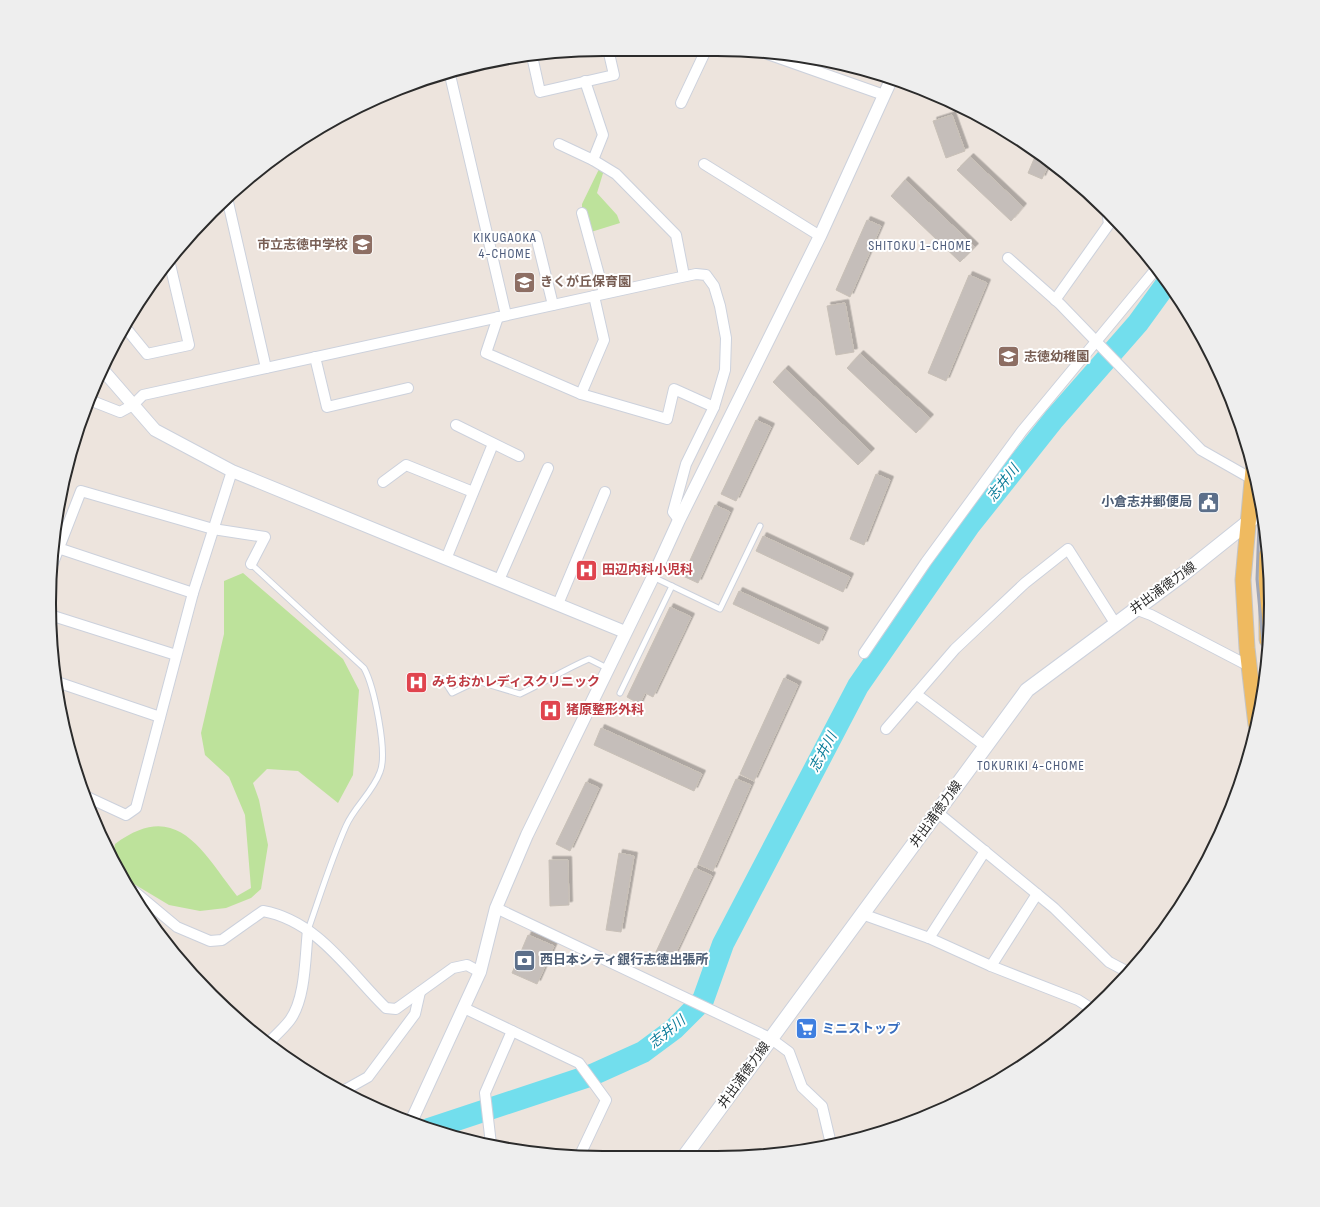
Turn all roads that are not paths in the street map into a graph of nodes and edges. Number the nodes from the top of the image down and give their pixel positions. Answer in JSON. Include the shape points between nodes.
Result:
{"nodes":[{"id":1,"x":610,"y":56,"type":"edge"},
{"id":2,"x":703,"y":56,"type":"edge"},
{"id":3,"x":533,"y":61,"type":"edge"},
{"id":4,"x":787,"y":61,"type":"edge"},
{"id":5,"x":451,"y":78,"type":"edge"},
{"id":6,"x":585,"y":81,"type":"junction"},
{"id":7,"x":889,"y":84,"type":"edge"},
{"id":8,"x":884,"y":95,"type":"junction"},
{"id":9,"x":682,"y":103,"type":"dead end"},
{"id":10,"x":559,"y":144,"type":"dead end"},
{"id":11,"x":594,"y":160,"type":"junction"},
{"id":12,"x":704,"y":164,"type":"dead end"},
{"id":13,"x":229,"y":205,"type":"edge"},
{"id":14,"x":582,"y":213,"type":"dead end"},
{"id":15,"x":1109,"y":221,"type":"edge"},
{"id":16,"x":536,"y":236,"type":"dead end"},
{"id":17,"x":820,"y":236,"type":"junction"},
{"id":18,"x":1008,"y":258,"type":"dead end"},
{"id":19,"x":171,"y":268,"type":"edge"},
{"id":20,"x":1153,"y":273,"type":"edge"},
{"id":21,"x":684,"y":276,"type":"junction"},
{"id":22,"x":599,"y":294,"type":"junction"},
{"id":23,"x":1055,"y":300,"type":"junction"},
{"id":24,"x":552,"y":305,"type":"junction"},
{"id":25,"x":502,"y":316,"type":"junction"},
{"id":26,"x":129,"y":331,"type":"edge"},
{"id":27,"x":1096,"y":340,"type":"junction"},
{"id":28,"x":315,"y":357,"type":"junction"},
{"id":29,"x":266,"y":368,"type":"junction"},
{"id":30,"x":106,"y":374,"type":"edge"},
{"id":31,"x":408,"y":388,"type":"dead end"},
{"id":32,"x":581,"y":394,"type":"junction"},
{"id":33,"x":95,"y":402,"type":"edge"},
{"id":34,"x":133,"y":405,"type":"junction"},
{"id":35,"x":714,"y":407,"type":"junction"},
{"id":36,"x":456,"y":425,"type":"dead end"},
{"id":37,"x":493,"y":444,"type":"junction"},
{"id":38,"x":519,"y":456,"type":"dead end"},
{"id":39,"x":548,"y":468,"type":"dead end"},
{"id":40,"x":232,"y":471,"type":"junction"},
{"id":41,"x":1247,"y":472,"type":"edge"},
{"id":42,"x":383,"y":482,"type":"dead end"},
{"id":43,"x":1251,"y":488,"type":"edge"},
{"id":44,"x":473,"y":492,"type":"junction"},
{"id":45,"x":605,"y":492,"type":"dead end"},
{"id":46,"x":1256,"y":515,"type":"edge"},
{"id":47,"x":679,"y":520,"type":"junction"},
{"id":48,"x":1249,"y":520,"type":"junction"},
{"id":49,"x":760,"y":526,"type":"dead end"},
{"id":50,"x":213,"y":529,"type":"junction"},
{"id":51,"x":60,"y":540,"type":"edge"},
{"id":52,"x":59,"y":548,"type":"edge"},
{"id":53,"x":446,"y":559,"type":"junction"},
{"id":54,"x":252,"y":564,"type":"joint"},
{"id":55,"x":653,"y":577,"type":"junction"},
{"id":56,"x":499,"y":580,"type":"junction"},
{"id":57,"x":672,"y":586,"type":"junction"},
{"id":58,"x":193,"y":593,"type":"junction"},
{"id":59,"x":558,"y":604,"type":"junction"},
{"id":60,"x":1135,"y":609,"type":"junction"},
{"id":61,"x":56,"y":616,"type":"edge"},
{"id":62,"x":1116,"y":623,"type":"junction"},
{"id":63,"x":625,"y":632,"type":"junction"},
{"id":64,"x":864,"y":653,"type":"dead end"},
{"id":65,"x":176,"y":655,"type":"junction"},
{"id":66,"x":1249,"y":666,"type":"junction"},
{"id":67,"x":607,"y":668,"type":"junction"},
{"id":68,"x":443,"y":679,"type":"dead end"},
{"id":69,"x":63,"y":684,"type":"edge"},
{"id":70,"x":620,"y":692,"type":"dead end"},
{"id":71,"x":916,"y":694,"type":"junction"},
{"id":72,"x":1254,"y":706,"type":"edge"},
{"id":73,"x":160,"y":717,"type":"junction"},
{"id":74,"x":886,"y":729,"type":"dead end"},
{"id":75,"x":985,"y":746,"type":"junction"},
{"id":76,"x":93,"y":800,"type":"edge"},
{"id":77,"x":937,"y":812,"type":"junction"},
{"id":78,"x":985,"y":851,"type":"junction"},
{"id":79,"x":1036,"y":894,"type":"junction"},
{"id":80,"x":142,"y":897,"type":"edge"},
{"id":81,"x":496,"y":908,"type":"junction"},
{"id":82,"x":862,"y":914,"type":"junction"},
{"id":83,"x":308,"y":930,"type":"junction"},
{"id":84,"x":929,"y":938,"type":"junction"},
{"id":85,"x":991,"y":966,"type":"junction"},
{"id":86,"x":1123,"y":969,"type":"edge"},
{"id":87,"x":480,"y":972,"type":"junction"},
{"id":88,"x":420,"y":992,"type":"junction"},
{"id":89,"x":1087,"y":1006,"type":"edge"},
{"id":90,"x":464,"y":1008,"type":"junction"},
{"id":91,"x":512,"y":1031,"type":"junction"},
{"id":92,"x":770,"y":1038,"type":"junction"},
{"id":93,"x":272,"y":1039,"type":"edge"},
{"id":94,"x":348,"y":1088,"type":"edge"},
{"id":95,"x":414,"y":1116,"type":"edge"},
{"id":96,"x":490,"y":1138,"type":"edge"},
{"id":97,"x":829,"y":1139,"type":"edge"},
{"id":98,"x":582,"y":1150,"type":"edge"},
{"id":99,"x":689,"y":1151,"type":"edge"}],
"edges":[{"from":1,"to":6,"type":"street","via":[[614,75]]},
{"from":2,"to":9,"type":"street"},
{"from":3,"to":6,"type":"street","via":[[540,92]]},
{"from":4,"to":8,"type":"street"},
{"from":5,"to":25,"type":"street"},
{"from":6,"to":11,"type":"street","via":[[603,134]]},
{"from":7,"to":8,"type":"street"},
{"from":8,"to":17,"type":"street"},
{"from":10,"to":11,"type":"street"},
{"from":11,"to":21,"type":"street","via":[[616,174],[676,235]]},
{"from":12,"to":17,"type":"street"},
{"from":13,"to":29,"type":"street"},
{"from":14,"to":22,"type":"street"},
{"from":15,"to":23,"type":"street"},
{"from":16,"to":24,"type":"street"},
{"from":17,"to":47,"type":"street"},
{"from":18,"to":23,"type":"street"},
{"from":19,"to":26,"type":"street","via":[[189,345],[147,354]]},
{"from":20,"to":27,"type":"street"},
{"from":21,"to":22,"type":"street"},
{"from":21,"to":35,"type":"street","via":[[706,275],[714,286],[720,306],[726,338],[725,370]]},
{"from":22,"to":24,"type":"street"},
{"from":22,"to":32,"type":"street","via":[[604,340]]},
{"from":23,"to":27,"type":"street"},
{"from":24,"to":25,"type":"street"},
{"from":25,"to":28,"type":"street"},
{"from":25,"to":32,"type":"street","via":[[486,353]]},
{"from":27,"to":41,"type":"street","via":[[1201,450]]},
{"from":27,"to":64,"type":"street","via":[[1022,431],[926,562]]},
{"from":28,"to":29,"type":"street"},
{"from":28,"to":31,"type":"street","via":[[327,407]]},
{"from":29,"to":34,"type":"street","via":[[142,395]]},
{"from":30,"to":34,"type":"street"},
{"from":32,"to":35,"type":"street","via":[[667,419],[674,389]]},
{"from":33,"to":34,"type":"street","via":[[120,412]]},
{"from":34,"to":40,"type":"street","via":[[155,430]]},
{"from":35,"to":47,"type":"street","via":[[686,464],[673,512]]},
{"from":36,"to":37,"type":"street"},
{"from":37,"to":38,"type":"street"},
{"from":37,"to":44,"type":"street"},
{"from":39,"to":56,"type":"street"},
{"from":40,"to":50,"type":"street"},
{"from":40,"to":53,"type":"street"},
{"from":42,"to":44,"type":"street","via":[[406,465]]},
{"from":43,"to":48,"type":"main road"},
{"from":44,"to":53,"type":"street"},
{"from":45,"to":59,"type":"street"},
{"from":46,"to":48,"type":"main road","name":"井出浦徳力線"},
{"from":47,"to":55,"type":"street"},
{"from":48,"to":60,"type":"main road","name":"井出浦徳力線","via":[[1219,547]]},
{"from":48,"to":66,"type":"main road","via":[[1243,580]]},
{"from":49,"to":57,"type":"lane","via":[[720,609]]},
{"from":50,"to":51,"type":"street","via":[[81,491]]},
{"from":50,"to":54,"type":"street","via":[[265,537]]},
{"from":50,"to":58,"type":"street"},
{"from":52,"to":58,"type":"street"},
{"from":53,"to":56,"type":"street"},
{"from":54,"to":83,"type":"lane","via":[[364,668],[370,680],[378,722],[383,755],[381,772],[346,825]]},
{"from":55,"to":57,"type":"lane"},
{"from":55,"to":63,"type":"street"},
{"from":56,"to":59,"type":"street"},
{"from":57,"to":70,"type":"lane"},
{"from":58,"to":65,"type":"street"},
{"from":59,"to":63,"type":"street"},
{"from":60,"to":62,"type":"main road","name":"井出浦徳力線"},
{"from":60,"to":66,"type":"street"},
{"from":61,"to":65,"type":"street"},
{"from":62,"to":71,"type":"street","via":[[1068,550],[1025,583],[955,649]]},
{"from":62,"to":75,"type":"main road","name":"井出浦徳力線","via":[[1027,690]]},
{"from":63,"to":67,"type":"street"},
{"from":65,"to":73,"type":"street"},
{"from":66,"to":72,"type":"main road"},
{"from":67,"to":68,"type":"lane","via":[[590,659],[520,694],[477,681],[452,693]]},
{"from":67,"to":81,"type":"street","via":[[527,835]]},
{"from":69,"to":73,"type":"street"},
{"from":71,"to":74,"type":"street"},
{"from":71,"to":75,"type":"street"},
{"from":73,"to":76,"type":"street","via":[[136,808],[126,815]]},
{"from":75,"to":77,"type":"main road","name":"井出浦徳力線"},
{"from":77,"to":78,"type":"street"},
{"from":77,"to":82,"type":"main road","name":"井出浦徳力線"},
{"from":78,"to":79,"type":"street"},
{"from":78,"to":84,"type":"street"},
{"from":79,"to":85,"type":"street"},
{"from":79,"to":86,"type":"street","via":[[1072,924],[1109,962]]},
{"from":80,"to":83,"type":"street","via":[[177,927],[210,941],[222,940],[263,911],[276,913]]},
{"from":81,"to":87,"type":"street"},
{"from":81,"to":92,"type":"street"},
{"from":82,"to":84,"type":"street"},
{"from":82,"to":92,"type":"main road","name":"井出浦徳力線"},
{"from":83,"to":88,"type":"street","via":[[322,939],[386,1008],[396,1009]]},
{"from":83,"to":93,"type":"street","via":[[300,996],[296,1009],[290,1020]]},
{"from":84,"to":85,"type":"street"},
{"from":85,"to":89,"type":"street"},
{"from":87,"to":88,"type":"street","via":[[466,965],[453,968]]},
{"from":87,"to":90,"type":"street"},
{"from":88,"to":94,"type":"street","via":[[415,1014],[368,1077]]},
{"from":90,"to":91,"type":"street"},
{"from":90,"to":95,"type":"street"},
{"from":91,"to":96,"type":"street","via":[[485,1093]]},
{"from":91,"to":98,"type":"street","via":[[579,1063],[606,1100]]},
{"from":92,"to":97,"type":"street","via":[[789,1052],[802,1087],[822,1106]]},
{"from":92,"to":99,"type":"main road","name":"井出浦徳力線"}]}
